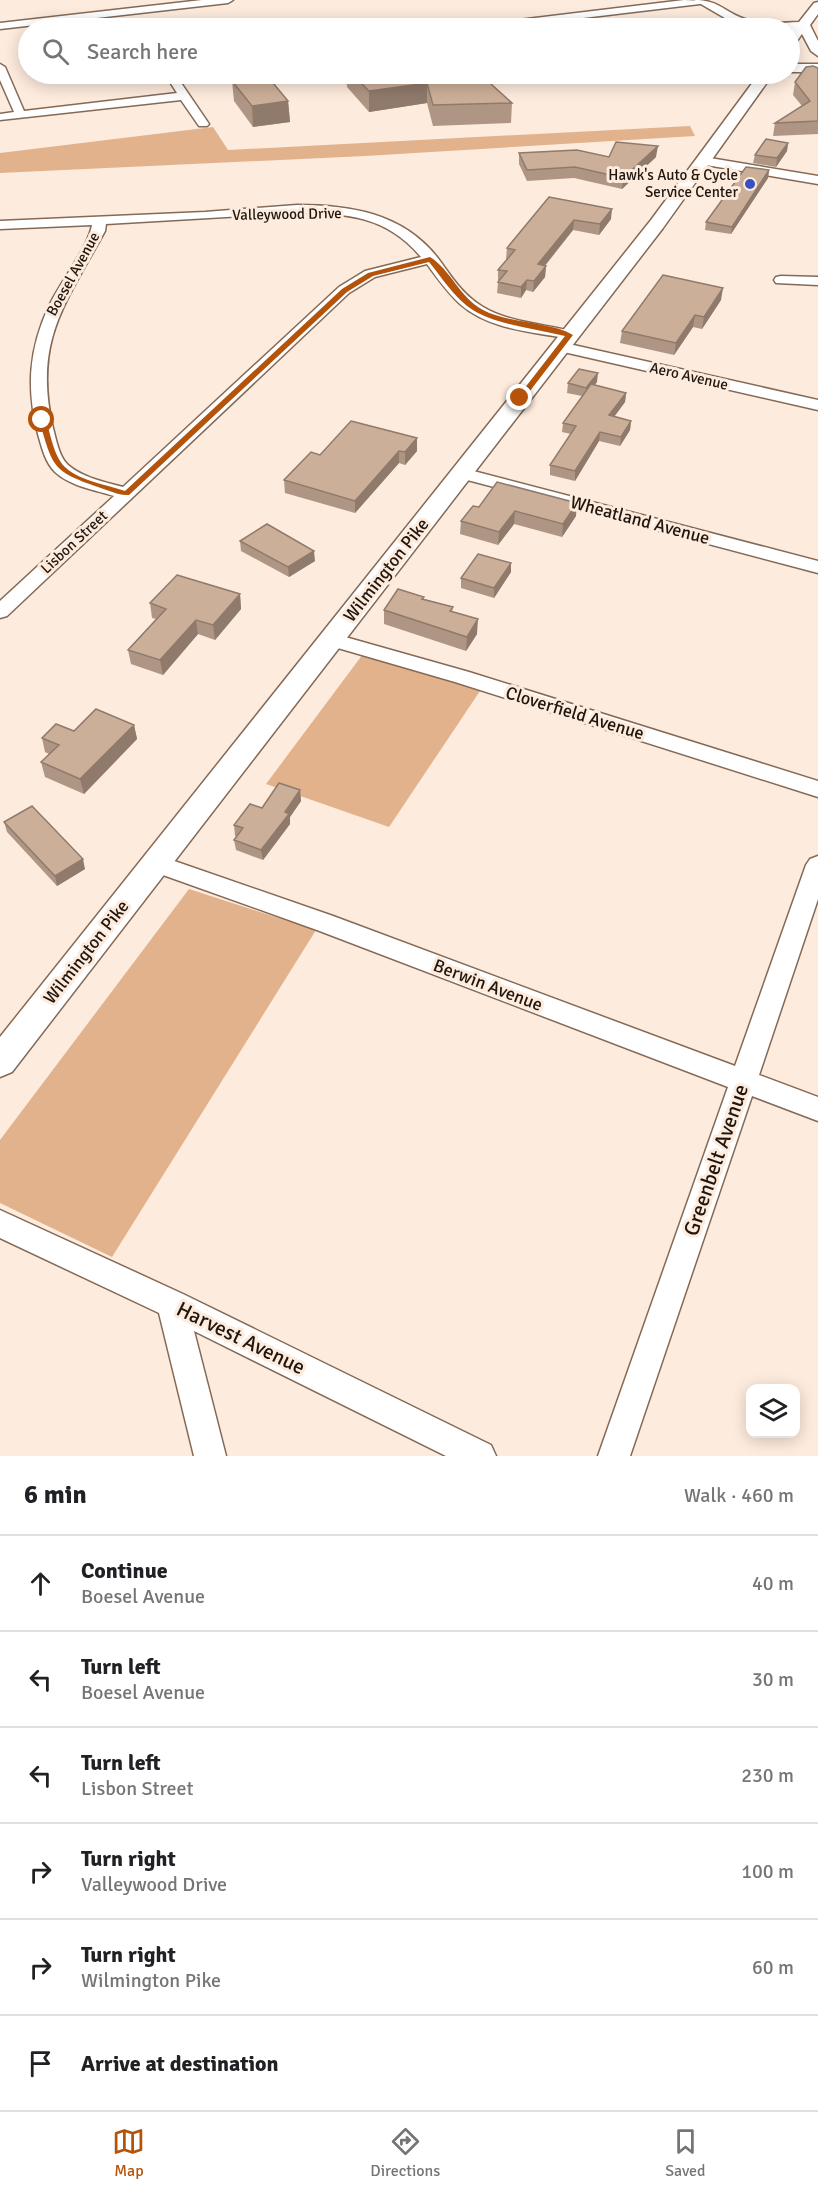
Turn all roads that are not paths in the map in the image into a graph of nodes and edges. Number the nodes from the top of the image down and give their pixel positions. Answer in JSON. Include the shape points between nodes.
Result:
{"nodes":[{"id":1,"x":120,"y":0,"type":"edge"},
{"id":2,"x":228,"y":0,"type":"edge"},
{"id":3,"x":700,"y":1,"type":"edge"},
{"id":4,"x":818,"y":6,"type":"edge"},
{"id":5,"x":130,"y":16,"type":"junction"},
{"id":6,"x":104,"y":18,"type":"edge"},
{"id":7,"x":560,"y":18,"type":"edge"},
{"id":8,"x":727,"y":18,"type":"edge"},
{"id":9,"x":18,"y":25,"type":"edge"},
{"id":10,"x":802,"y":25,"type":"junction"},
{"id":11,"x":0,"y":26,"type":"edge"},
{"id":12,"x":800,"y":27,"type":"edge"},
{"id":13,"x":818,"y":52,"type":"edge"},
{"id":14,"x":800,"y":55,"type":"edge"},
{"id":15,"x":818,"y":63,"type":"edge"},
{"id":16,"x":0,"y":68,"type":"edge"},
{"id":17,"x":800,"y":68,"type":"edge"},
{"id":18,"x":818,"y":68,"type":"edge"},
{"id":19,"x":176,"y":84,"type":"edge"},
{"id":20,"x":760,"y":84,"type":"edge"},
{"id":21,"x":184,"y":96,"type":"junction"},
{"id":22,"x":21,"y":116,"type":"junction"},
{"id":23,"x":0,"y":117,"type":"edge"},
{"id":24,"x":203,"y":124,"type":"dead end"},
{"id":25,"x":705,"y":161,"type":"junction"},
{"id":26,"x":818,"y":180,"type":"edge"},
{"id":27,"x":100,"y":220,"type":"junction"},
{"id":28,"x":0,"y":225,"type":"edge"},
{"id":29,"x":430,"y":259,"type":"junction"},
{"id":30,"x":781,"y":280,"type":"dead end"},
{"id":31,"x":818,"y":281,"type":"edge"},
{"id":32,"x":565,"y":341,"type":"junction"},
{"id":33,"x":818,"y":405,"type":"edge"},
{"id":34,"x":462,"y":473,"type":"junction"},
{"id":35,"x":127,"y":494,"type":"junction"},
{"id":36,"x":818,"y":567,"type":"edge"},
{"id":37,"x":0,"y":612,"type":"edge"},
{"id":38,"x":331,"y":639,"type":"junction"},
{"id":39,"x":818,"y":789,"type":"edge"},
{"id":40,"x":157,"y":864,"type":"junction"},
{"id":41,"x":818,"y":865,"type":"edge"},
{"id":42,"x":0,"y":1062,"type":"edge"},
{"id":43,"x":743,"y":1081,"type":"junction"},
{"id":44,"x":818,"y":1109,"type":"edge"},
{"id":45,"x":0,"y":1224,"type":"edge"},
{"id":46,"x":172,"y":1304,"type":"junction"},
{"id":47,"x":210,"y":1456,"type":"edge"},
{"id":48,"x":480,"y":1456,"type":"edge"},
{"id":49,"x":614,"y":1456,"type":"edge"}],
"edges":[{"from":1,"to":5,"type":"street"},
{"from":2,"to":5,"type":"street"},
{"from":3,"to":7,"type":"street"},
{"from":3,"to":8,"type":"main road"},
{"from":4,"to":10,"type":"main road"},
{"from":5,"to":6,"type":"street"},
{"from":9,"to":11,"type":"street"},
{"from":10,"to":12,"type":"main road"},
{"from":10,"to":13,"type":"main road"},
{"from":14,"to":15,"type":"main road"},
{"from":16,"to":22,"type":"street"},
{"from":17,"to":18,"type":"main road"},
{"from":19,"to":21,"type":"street"},
{"from":20,"to":25,"type":"main road","name":"Wilmington Pike"},
{"from":21,"to":22,"type":"street"},
{"from":21,"to":24,"type":"street"},
{"from":22,"to":23,"type":"street"},
{"from":25,"to":26,"type":"street"},
{"from":25,"to":32,"type":"main road","name":"Wilmington Pike"},
{"from":27,"to":28,"type":"street","name":"Valleywood Drive"},
{"from":27,"to":29,"type":"street","name":"Valleywood Drive","via":[[334,211],[394,226],[413,239]]},
{"from":27,"to":35,"type":"street","name":"Boesel Avenue","via":[[94,239],[47,322],[37,367],[38,396],[55,460],[63,469]]},
{"from":29,"to":32,"type":"street","name":"Valleywood Drive","via":[[459,295],[479,311]]},
{"from":29,"to":35,"type":"street","name":"Lisbon Street","via":[[370,274],[344,290]]},
{"from":30,"to":31,"type":"street"},
{"from":32,"to":33,"type":"street","name":"Aero Avenue"},
{"from":32,"to":34,"type":"main road","name":"Wilmington Pike"},
{"from":34,"to":36,"type":"street","name":"Wheatland Avenue"},
{"from":34,"to":38,"type":"main road","name":"Wilmington Pike"},
{"from":35,"to":37,"type":"street","name":"Lisbon Street"},
{"from":38,"to":39,"type":"street","name":"Cloverfield Avenue"},
{"from":38,"to":40,"type":"main road","name":"Wilmington Pike"},
{"from":40,"to":42,"type":"main road","name":"Wilmington Pike"},
{"from":40,"to":43,"type":"street","name":"Berwin Avenue","via":[[325,923]]},
{"from":41,"to":43,"type":"street","name":"Greenbelt Avenue"},
{"from":43,"to":44,"type":"street","name":"Berwin Avenue"},
{"from":43,"to":49,"type":"street","name":"Greenbelt Avenue"},
{"from":45,"to":46,"type":"street","name":"Harvest Avenue"},
{"from":46,"to":47,"type":"street"},
{"from":46,"to":48,"type":"street","name":"Harvest Avenue"}]}
